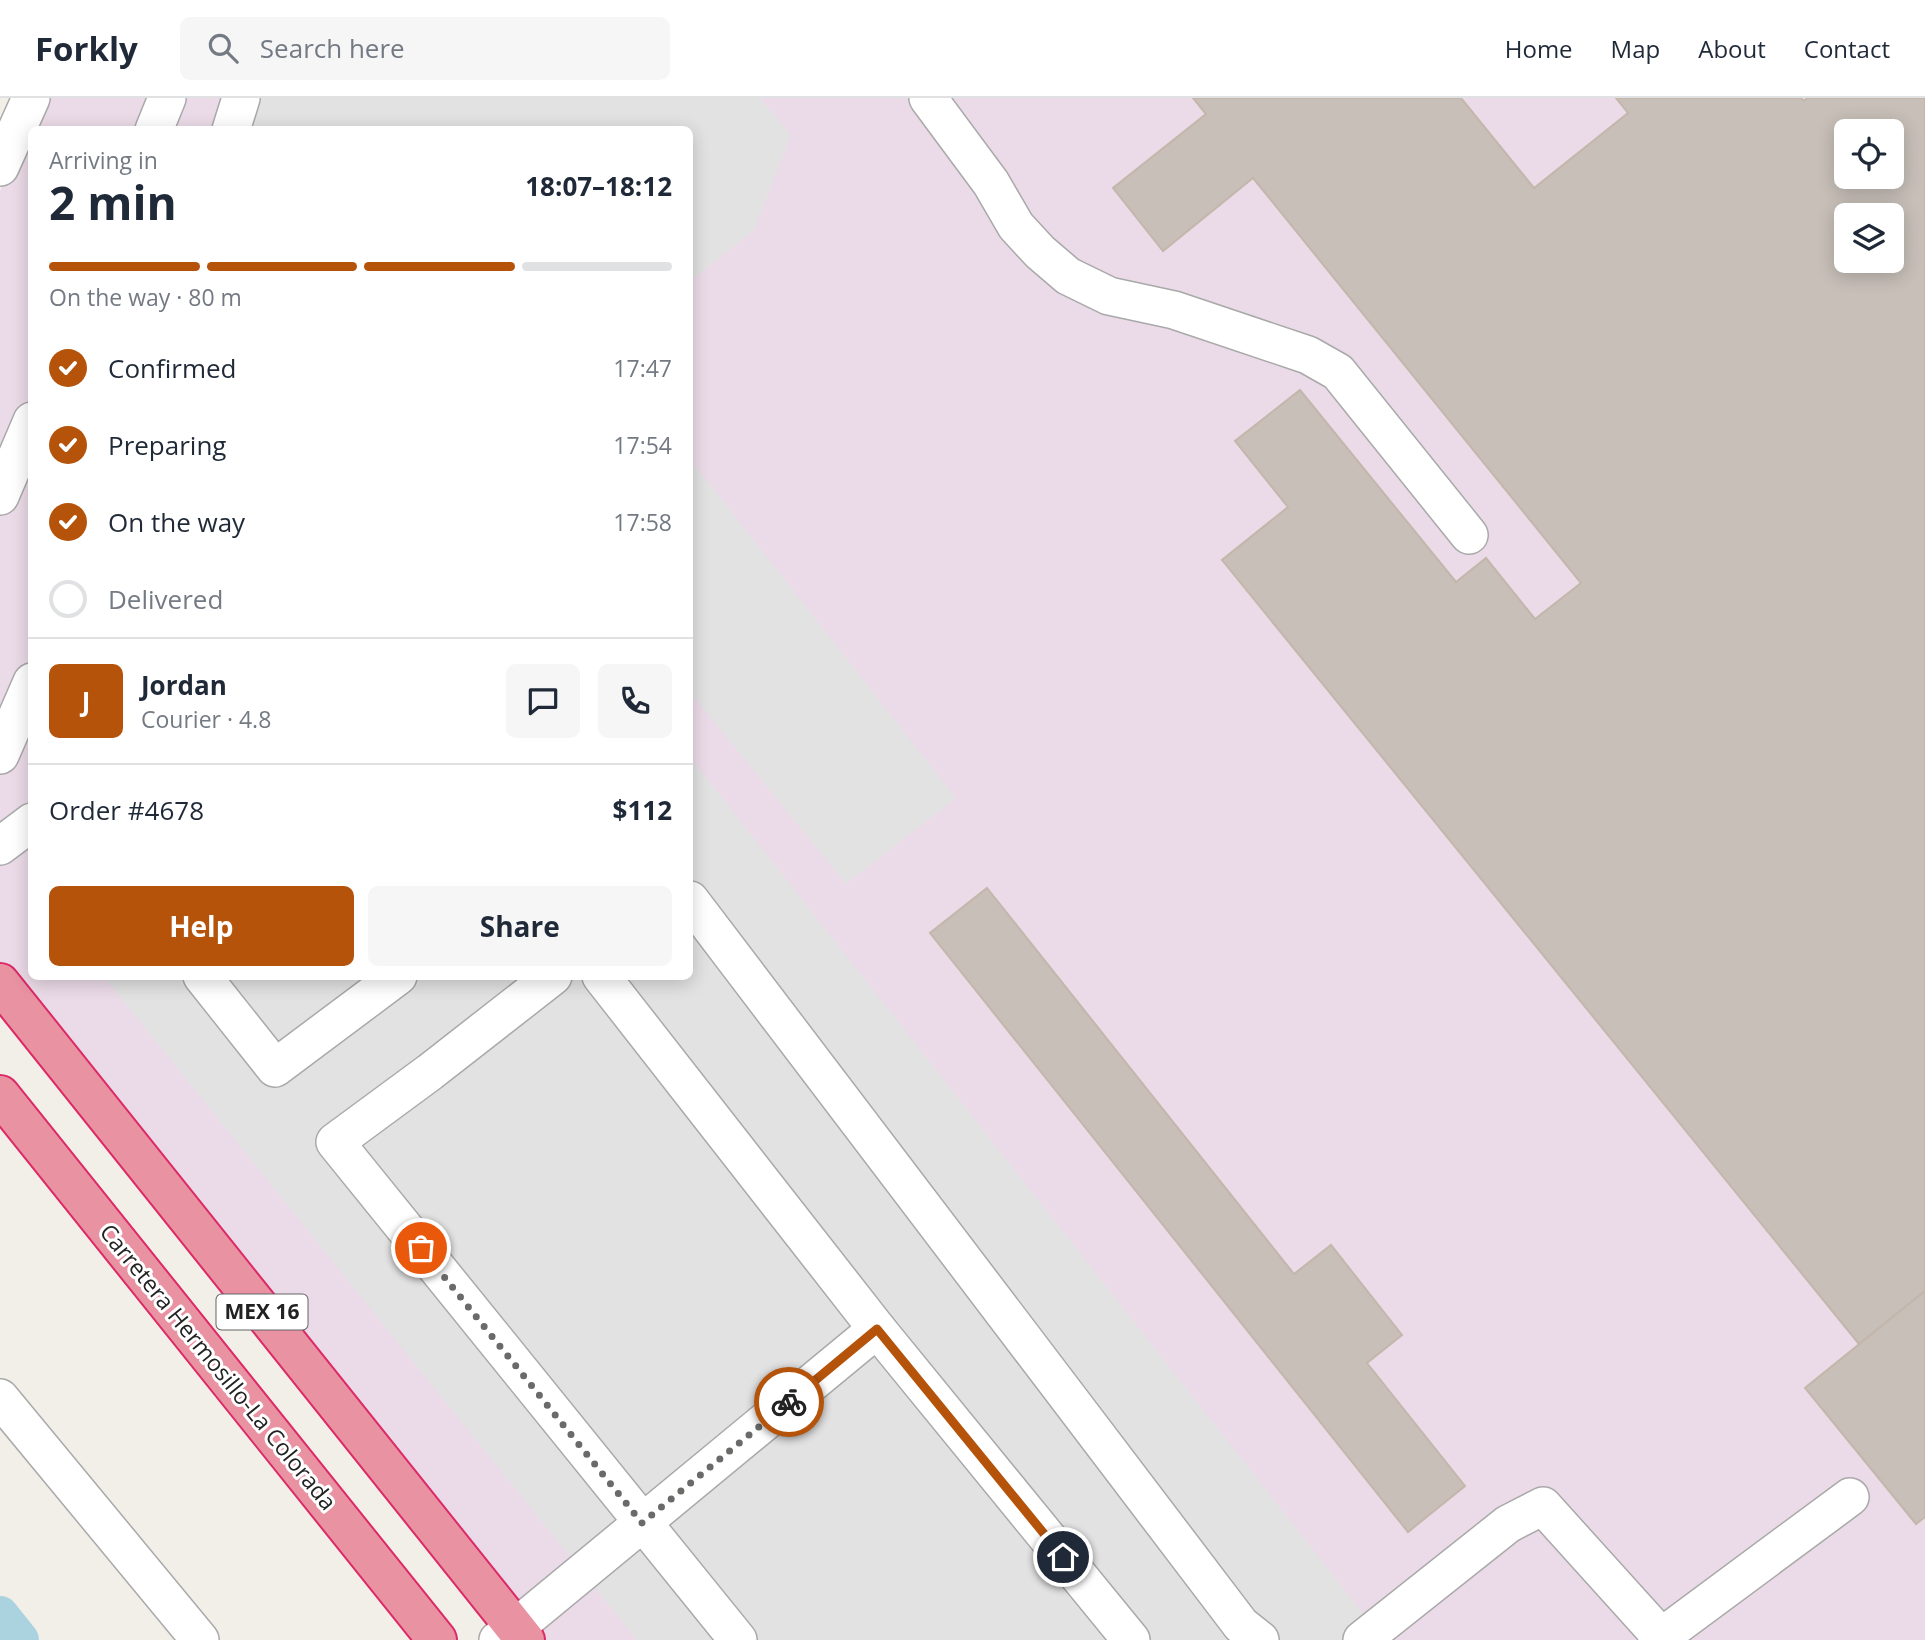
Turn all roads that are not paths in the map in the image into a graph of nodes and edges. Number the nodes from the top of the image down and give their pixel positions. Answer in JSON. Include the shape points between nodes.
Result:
{"nodes":[{"id":1,"x":31,"y":98,"type":"edge"},
{"id":2,"x":167,"y":98,"type":"edge"},
{"id":3,"x":241,"y":98,"type":"edge"},
{"id":4,"x":928,"y":98,"type":"edge"},
{"id":5,"x":156,"y":126,"type":"edge"},
{"id":6,"x":232,"y":126,"type":"edge"},
{"id":7,"x":0,"y":167,"type":"edge"},
{"id":8,"x":28,"y":430,"type":"edge"},
{"id":9,"x":0,"y":496,"type":"edge"},
{"id":10,"x":1469,"y":535,"type":"dead end"},
{"id":11,"x":28,"y":697,"type":"edge"},
{"id":12,"x":14,"y":748,"type":"edge"},
{"id":13,"x":28,"y":825,"type":"edge"},
{"id":14,"x":0,"y":846,"type":"edge"},
{"id":15,"x":693,"y":904,"type":"edge"},
{"id":16,"x":205,"y":980,"type":"edge"},
{"id":17,"x":393,"y":980,"type":"edge"},
{"id":18,"x":548,"y":980,"type":"edge"},
{"id":19,"x":604,"y":980,"type":"edge"},
{"id":20,"x":0,"y":983,"type":"edge"},
{"id":21,"x":0,"y":1095,"type":"edge"},
{"id":22,"x":877,"y":1329,"type":"junction"},
{"id":23,"x":0,"y":1398,"type":"edge"},
{"id":24,"x":1850,"y":1497,"type":"dead end"},
{"id":25,"x":642,"y":1523,"type":"junction"},
{"id":26,"x":513,"y":1636,"type":"edge"},
{"id":27,"x":1661,"y":1639,"type":"edge"},
{"id":28,"x":200,"y":1640,"type":"edge"},
{"id":29,"x":437,"y":1640,"type":"edge"},
{"id":30,"x":738,"y":1640,"type":"edge"},
{"id":31,"x":1130,"y":1640,"type":"edge"},
{"id":32,"x":1260,"y":1640,"type":"edge"},
{"id":33,"x":1362,"y":1640,"type":"edge"}],
"edges":[{"from":1,"to":7,"type":"street"},
{"from":2,"to":5,"type":"street"},
{"from":3,"to":6,"type":"street"},
{"from":4,"to":10,"type":"street","via":[[991,183],[1016,226],[1068,276],[1110,296],[1174,310],[1308,355],[1338,372]]},
{"from":8,"to":9,"type":"street"},
{"from":11,"to":12,"type":"street"},
{"from":13,"to":14,"type":"street"},
{"from":15,"to":32,"type":"street","via":[[1241,1625]]},
{"from":16,"to":17,"type":"street","via":[[275,1068]]},
{"from":18,"to":25,"type":"street","via":[[335,1142]]},
{"from":19,"to":22,"type":"street"},
{"from":20,"to":26,"type":"highway","number":"MEX 16"},
{"from":21,"to":29,"type":"highway","name":"Carretera Hermosillo-La Colorada","number":"MEX 16"},
{"from":22,"to":25,"type":"street"},
{"from":22,"to":31,"type":"street"},
{"from":23,"to":28,"type":"street"},
{"from":24,"to":27,"type":"street"},
{"from":25,"to":26,"type":"street"},
{"from":25,"to":30,"type":"street"},
{"from":27,"to":33,"type":"street","via":[[1542,1506],[1507,1524]]}]}
